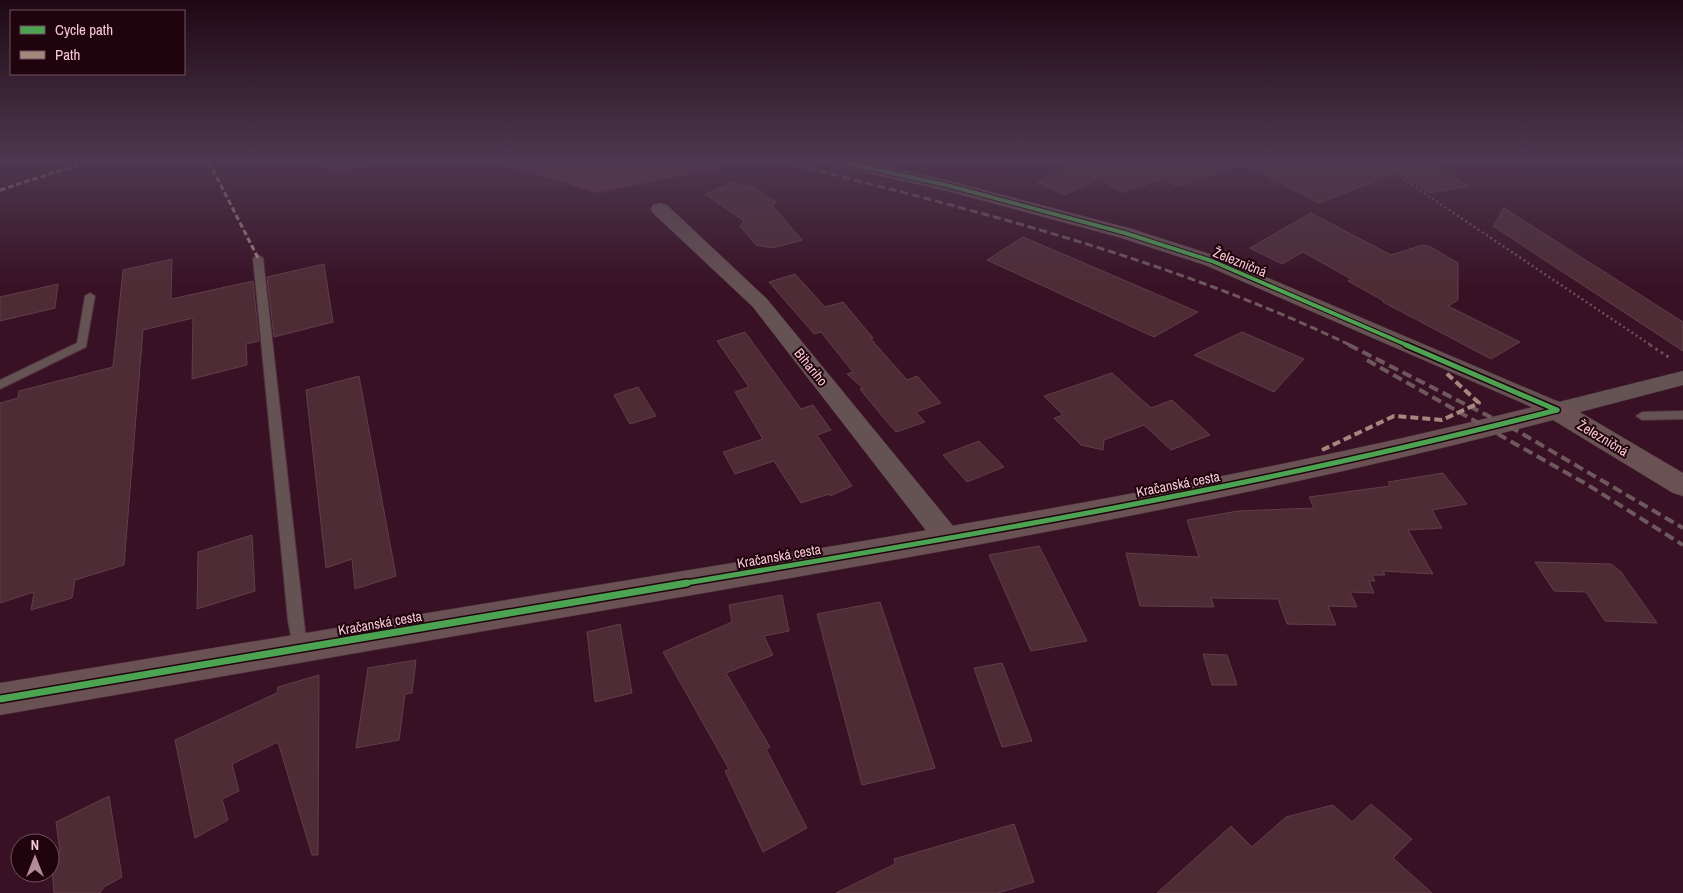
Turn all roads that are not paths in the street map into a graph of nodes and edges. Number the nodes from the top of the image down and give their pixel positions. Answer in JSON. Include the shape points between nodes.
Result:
{"nodes":[{"id":1,"x":1016,"y":204,"type":"edge"},
{"id":2,"x":660,"y":209,"type":"dead end"},
{"id":3,"x":258,"y":258,"type":"dead end"},
{"id":4,"x":90,"y":296,"type":"dead end"},
{"id":5,"x":1680,"y":370,"type":"edge"},
{"id":6,"x":0,"y":385,"type":"edge"},
{"id":7,"x":1557,"y":410,"type":"junction"},
{"id":8,"x":1683,"y":415,"type":"edge"},
{"id":9,"x":1642,"y":416,"type":"dead end"},
{"id":10,"x":1683,"y":486,"type":"edge"},
{"id":11,"x":948,"y":539,"type":"junction"},
{"id":12,"x":299,"y":648,"type":"junction"},
{"id":13,"x":0,"y":699,"type":"edge"}],
"edges":[{"from":1,"to":7,"type":"street","name":"Železničná","via":[[1107,228],[1212,262]]},
{"from":2,"to":11,"type":"street","name":"Bihariho","via":[[760,303]]},
{"from":3,"to":12,"type":"lane"},
{"from":4,"to":6,"type":"lane","via":[[82,345]]},
{"from":5,"to":7,"type":"street"},
{"from":7,"to":10,"type":"street","name":"Železničná"},
{"from":7,"to":11,"type":"street","name":"Kračanská cesta","via":[[1445,439],[1235,485]]},
{"from":8,"to":9,"type":"lane"},
{"from":11,"to":12,"type":"street","name":"Kračanská cesta"},
{"from":12,"to":13,"type":"street","name":"Kračanská cesta"}]}
